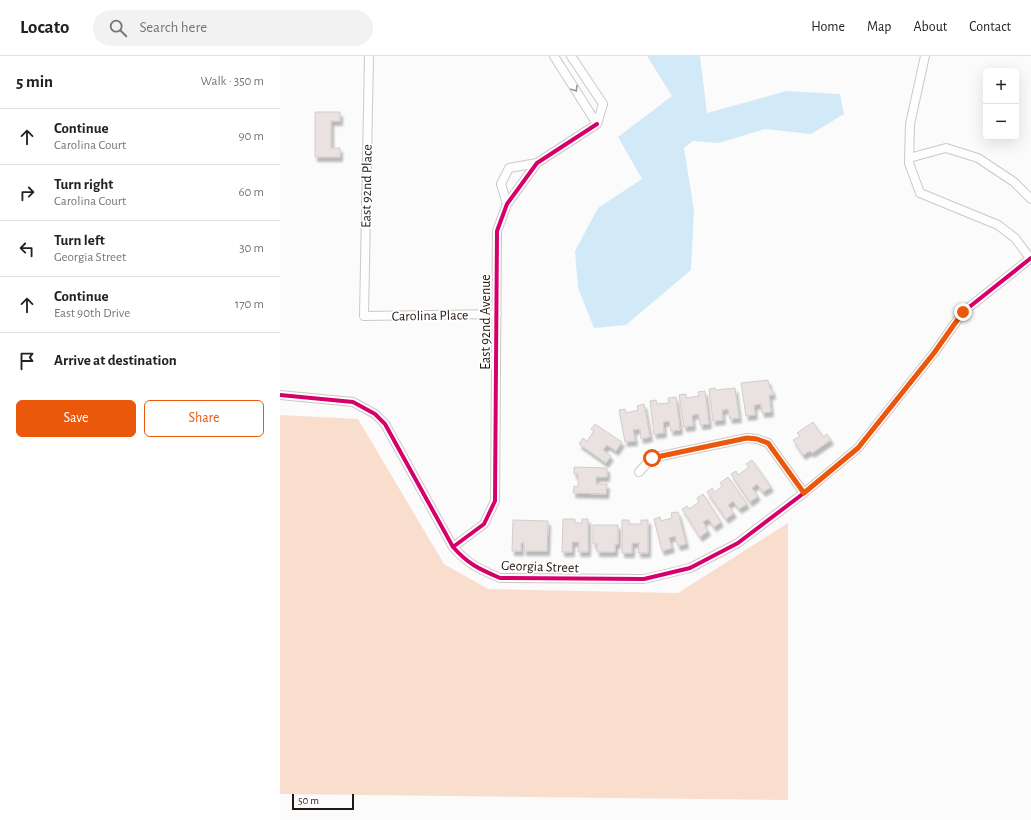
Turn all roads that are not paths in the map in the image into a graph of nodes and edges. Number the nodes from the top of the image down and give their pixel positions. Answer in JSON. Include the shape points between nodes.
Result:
{"nodes":[{"id":1,"x":368,"y":56,"type":"edge"},
{"id":2,"x":554,"y":56,"type":"edge"},
{"id":3,"x":571,"y":56,"type":"edge"},
{"id":4,"x":925,"y":56,"type":"edge"},
{"id":5,"x":597,"y":124,"type":"junction"},
{"id":6,"x":909,"y":158,"type":"junction"},
{"id":7,"x":537,"y":163,"type":"junction"},
{"id":8,"x":1031,"y":199,"type":"edge"},
{"id":9,"x":507,"y":204,"type":"junction"},
{"id":10,"x":1030,"y":258,"type":"edge"},
{"id":11,"x":496,"y":314,"type":"junction"},
{"id":12,"x":364,"y":316,"type":"joint"},
{"id":13,"x":280,"y":395,"type":"edge"},
{"id":14,"x":639,"y":472,"type":"dead end"},
{"id":15,"x":804,"y":493,"type":"junction"},
{"id":16,"x":453,"y":547,"type":"junction"}],
"edges":[{"from":1,"to":12,"type":"street","name":"East 92nd Place"},
{"from":2,"to":5,"type":"street","one_way":true},
{"from":3,"to":5,"type":"street","via":[[603,104]]},
{"from":4,"to":6,"type":"street","via":[[910,124]]},
{"from":5,"to":7,"type":"street","name":"East 92nd Avenue"},
{"from":6,"to":8,"type":"street","via":[[946,148],[978,158],[1014,182]]},
{"from":6,"to":10,"type":"street","via":[[920,192],[998,225],[1015,238]]},
{"from":7,"to":9,"type":"street","name":"East 92nd Avenue"},
{"from":7,"to":9,"type":"street","via":[[509,168],[501,184]]},
{"from":9,"to":11,"type":"street","name":"East 92nd Avenue","via":[[497,231]]},
{"from":10,"to":15,"type":"street","name":"Georgia Street","via":[[963,312],[934,353],[858,448]]},
{"from":11,"to":12,"type":"street","name":"Carolina Place"},
{"from":11,"to":16,"type":"street","name":"East 92nd Avenue","via":[[495,500],[484,524]]},
{"from":13,"to":16,"type":"street","name":"Georgia Street","via":[[353,402],[375,414],[385,424]]},
{"from":14,"to":15,"type":"street","via":[[652,458],[747,438],[757,439],[768,443]]},
{"from":15,"to":16,"type":"street","name":"Georgia Street","via":[[738,543],[690,568],[644,579],[500,578],[466,561]]}]}
